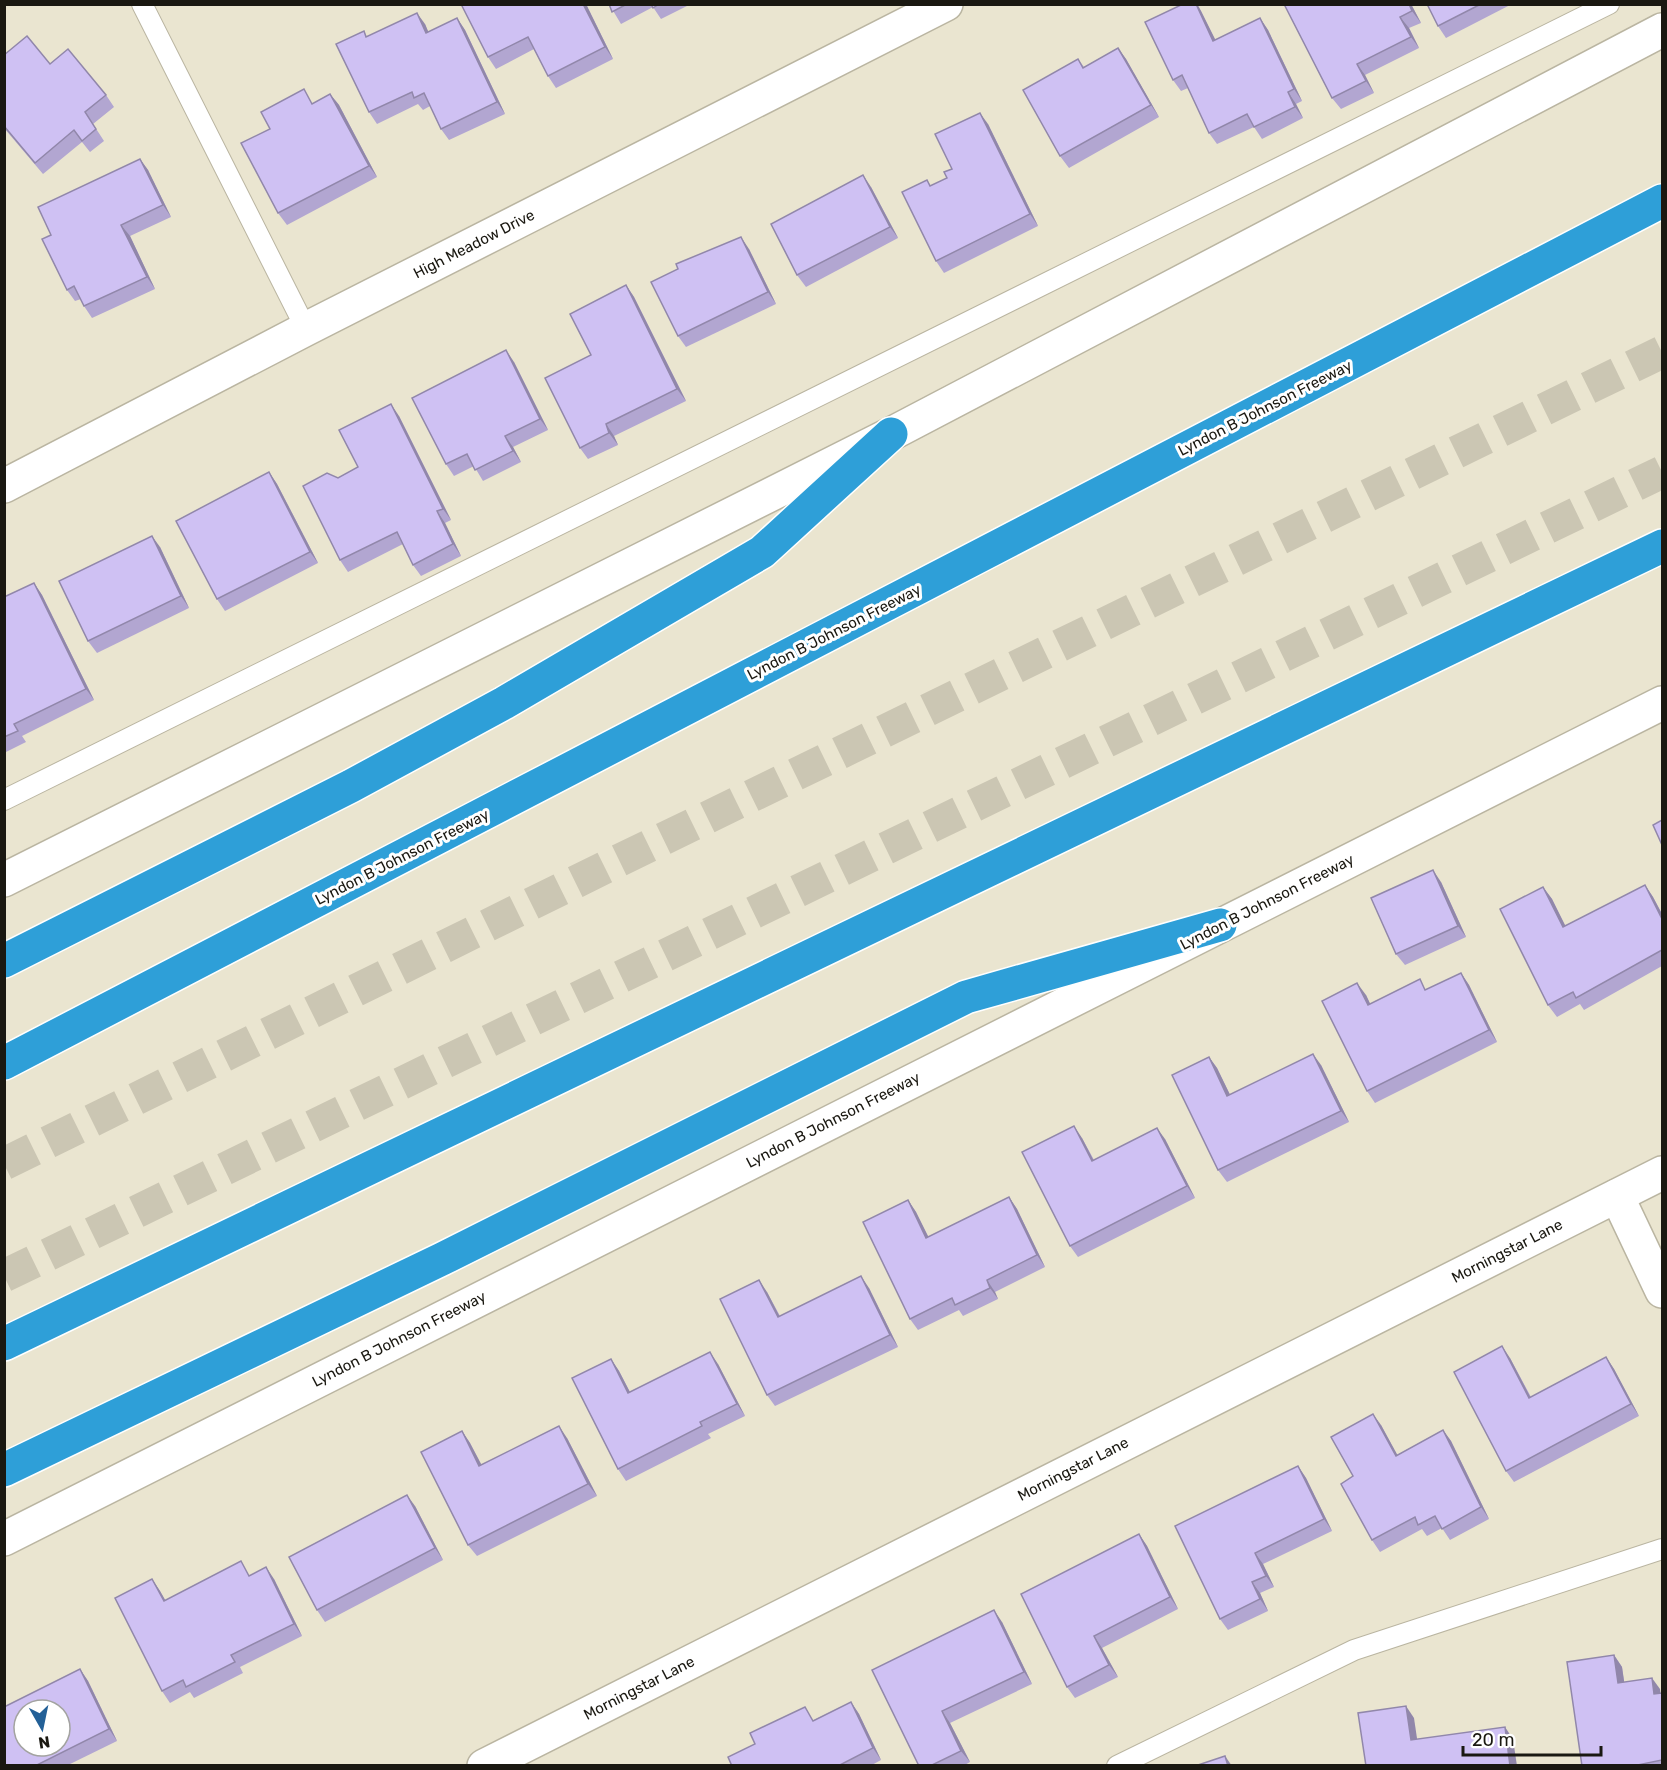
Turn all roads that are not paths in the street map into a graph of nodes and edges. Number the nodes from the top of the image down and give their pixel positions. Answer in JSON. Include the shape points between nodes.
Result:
{"nodes":[{"id":1,"x":142,"y":4,"type":"edge"},
{"id":2,"x":946,"y":4,"type":"edge"},
{"id":3,"x":1609,"y":4,"type":"edge"},
{"id":4,"x":1662,"y":30,"type":"edge"},
{"id":5,"x":1662,"y":201,"type":"edge"},
{"id":6,"x":306,"y":329,"type":"junction"},
{"id":7,"x":891,"y":435,"type":"junction"},
{"id":8,"x":4,"y":486,"type":"edge"},
{"id":9,"x":1662,"y":546,"type":"edge"},
{"id":10,"x":1662,"y":703,"type":"edge"},
{"id":11,"x":4,"y":800,"type":"edge"},
{"id":12,"x":4,"y":880,"type":"edge"},
{"id":13,"x":1220,"y":925,"type":"junction"},
{"id":14,"x":4,"y":961,"type":"edge"},
{"id":15,"x":4,"y":1064,"type":"edge"},
{"id":16,"x":1662,"y":1173,"type":"edge"},
{"id":17,"x":1617,"y":1196,"type":"junction"},
{"id":18,"x":1662,"y":1290,"type":"edge"},
{"id":19,"x":4,"y":1344,"type":"edge"},
{"id":20,"x":4,"y":1470,"type":"edge"},
{"id":21,"x":4,"y":1539,"type":"edge"},
{"id":22,"x":1662,"y":1549,"type":"edge"},
{"id":23,"x":484,"y":1766,"type":"edge"},
{"id":24,"x":1117,"y":1766,"type":"edge"}],
"edges":[{"from":1,"to":6,"type":"lane"},
{"from":2,"to":6,"type":"main road","name":"High Meadow Drive"},
{"from":3,"to":11,"type":"lane"},
{"from":4,"to":7,"type":"main road"},
{"from":5,"to":15,"type":"highway","name":"Lyndon B Johnson Freeway"},
{"from":6,"to":8,"type":"main road","name":"High Meadow Drive"},
{"from":7,"to":12,"type":"main road"},
{"from":7,"to":14,"type":"highway","via":[[752,558],[504,703],[351,786]]},
{"from":9,"to":19,"type":"highway"},
{"from":10,"to":13,"type":"main road","name":"Lyndon B Johnson Freeway"},
{"from":13,"to":20,"type":"highway","via":[[966,997],[442,1259]]},
{"from":13,"to":21,"type":"main road","name":"Lyndon B Johnson Freeway"},
{"from":16,"to":17,"type":"main road","name":"Morningstar Lane"},
{"from":17,"to":18,"type":"main road"},
{"from":17,"to":23,"type":"main road","name":"Morningstar Lane"},
{"from":22,"to":24,"type":"lane","via":[[1354,1650]]}]}
